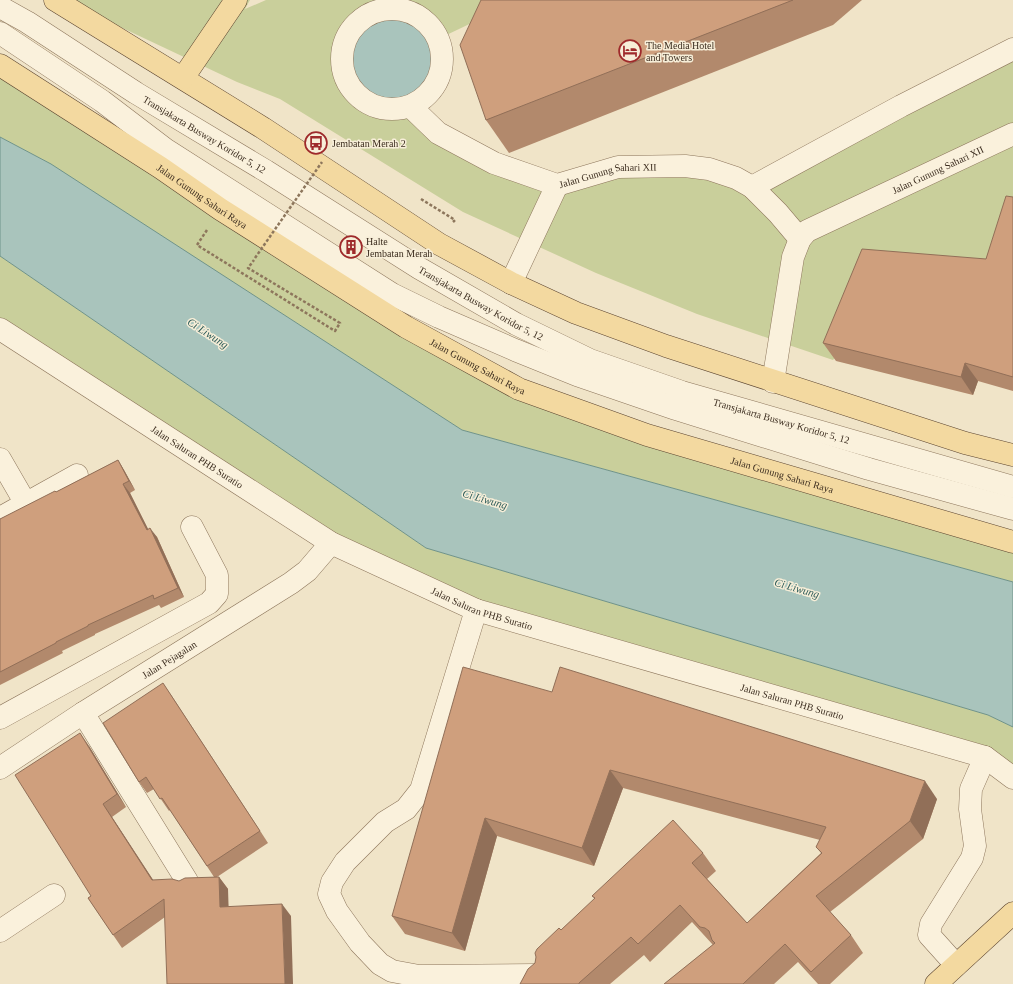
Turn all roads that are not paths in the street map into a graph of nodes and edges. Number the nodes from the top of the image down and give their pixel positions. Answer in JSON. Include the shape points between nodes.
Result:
{"nodes":[{"id":1,"x":55,"y":0,"type":"edge"},
{"id":2,"x":236,"y":0,"type":"edge"},
{"id":3,"x":0,"y":7,"type":"edge"},
{"id":4,"x":0,"y":33,"type":"edge"},
{"id":5,"x":1013,"y":49,"type":"edge"},
{"id":6,"x":0,"y":65,"type":"edge"},
{"id":7,"x":183,"y":78,"type":"junction"},
{"id":8,"x":411,"y":107,"type":"junction"},
{"id":9,"x":1013,"y":134,"type":"edge"},
{"id":10,"x":557,"y":185,"type":"junction"},
{"id":11,"x":752,"y":187,"type":"junction"},
{"id":12,"x":800,"y":239,"type":"junction"},
{"id":13,"x":511,"y":283,"type":"junction"},
{"id":14,"x":0,"y":329,"type":"edge"},
{"id":15,"x":773,"y":382,"type":"junction"},
{"id":16,"x":1013,"y":455,"type":"edge"},
{"id":17,"x":0,"y":459,"type":"edge"},
{"id":18,"x":77,"y":475,"type":"dead end"},
{"id":19,"x":1013,"y":487,"type":"edge"},
{"id":20,"x":26,"y":504,"type":"junction"},
{"id":21,"x":1013,"y":509,"type":"edge"},
{"id":22,"x":0,"y":518,"type":"edge"},
{"id":23,"x":192,"y":527,"type":"dead end"},
{"id":24,"x":1013,"y":542,"type":"edge"},
{"id":25,"x":331,"y":544,"type":"junction"},
{"id":26,"x":476,"y":610,"type":"junction"},
{"id":27,"x":83,"y":712,"type":"junction"},
{"id":28,"x":0,"y":718,"type":"edge"},
{"id":29,"x":984,"y":757,"type":"junction"},
{"id":30,"x":0,"y":768,"type":"edge"},
{"id":31,"x":1013,"y":778,"type":"edge"},
{"id":32,"x":187,"y":880,"type":"edge"},
{"id":33,"x":54,"y":895,"type":"dead end"},
{"id":34,"x":1013,"y":913,"type":"edge"},
{"id":35,"x":0,"y":931,"type":"edge"},
{"id":36,"x":956,"y":965,"type":"junction"},
{"id":37,"x":536,"y":975,"type":"edge"},
{"id":38,"x":936,"y":984,"type":"edge"}],
"edges":[{"from":1,"to":7,"type":"main road"},
{"from":2,"to":7,"type":"main road"},
{"from":3,"to":19,"type":"street","name":"Transjakarta Busway Koridor 5, 12","via":[[419,268],[516,324],[590,360],[682,392]]},
{"from":4,"to":21,"type":"street","name":"Transjakarta Busway Koridor 5, 12","via":[[102,101],[165,149],[392,294],[439,317],[577,375],[676,409],[869,469]]},
{"from":5,"to":11,"type":"street"},
{"from":6,"to":24,"type":"main road","name":"Jalan Gunung Sahari Raya","via":[[406,327],[519,389],[654,437]]},
{"from":7,"to":13,"type":"main road","via":[[439,244]]},
{"from":8,"to":8,"type":"street","via":[[392,111],[373,107],[357,96],[347,80],[343,58],[347,39],[358,23],[374,12],[392,8],[411,12],[427,22],[438,39],[441,61],[437,80],[427,96]]},
{"from":8,"to":10,"type":"street","name":"Jalan Gunung Sahari XII","via":[[438,133],[494,163]]},
{"from":9,"to":12,"type":"street","name":"Jalan Gunung Sahari XII","via":[[807,231]]},
{"from":10,"to":11,"type":"street","name":"Jalan Gunung Sahari XII","via":[[618,167],[685,166],[709,169],[736,178]]},
{"from":10,"to":13,"type":"street"},
{"from":11,"to":12,"type":"street","name":"Jalan Gunung Sahari XII"},
{"from":12,"to":15,"type":"street","via":[[794,257]]},
{"from":13,"to":15,"type":"main road","via":[[576,313]]},
{"from":14,"to":25,"type":"street","name":"Jalan Saluran PHB Suratio"},
{"from":15,"to":16,"type":"main road","via":[[965,443]]},
{"from":17,"to":20,"type":"street"},
{"from":18,"to":20,"type":"street"},
{"from":20,"to":22,"type":"street"},
{"from":23,"to":28,"type":"street","via":[[217,575],[217,594],[210,603]]},
{"from":25,"to":26,"type":"street","name":"Jalan Saluran PHB Suratio"},
{"from":25,"to":27,"type":"street","name":"Jalan Pejagalan","via":[[291,583]]},
{"from":26,"to":29,"type":"street","name":"Jalan Saluran PHB Suratio"},
{"from":26,"to":37,"type":"street","via":[[421,790],[406,810],[385,822],[345,862],[332,882],[330,894],[337,911],[360,943],[380,964],[392,971],[418,976]]},
{"from":27,"to":30,"type":"street","name":"Jalan Pejagalan"},
{"from":27,"to":32,"type":"street"},
{"from":29,"to":31,"type":"street","name":"Jalan Saluran PHB Suratio"},
{"from":29,"to":36,"type":"street","via":[[971,789],[970,809],[975,846],[972,858],[931,924],[929,935]]},
{"from":33,"to":35,"type":"street"},
{"from":34,"to":36,"type":"main road"},
{"from":36,"to":38,"type":"main road"}]}
